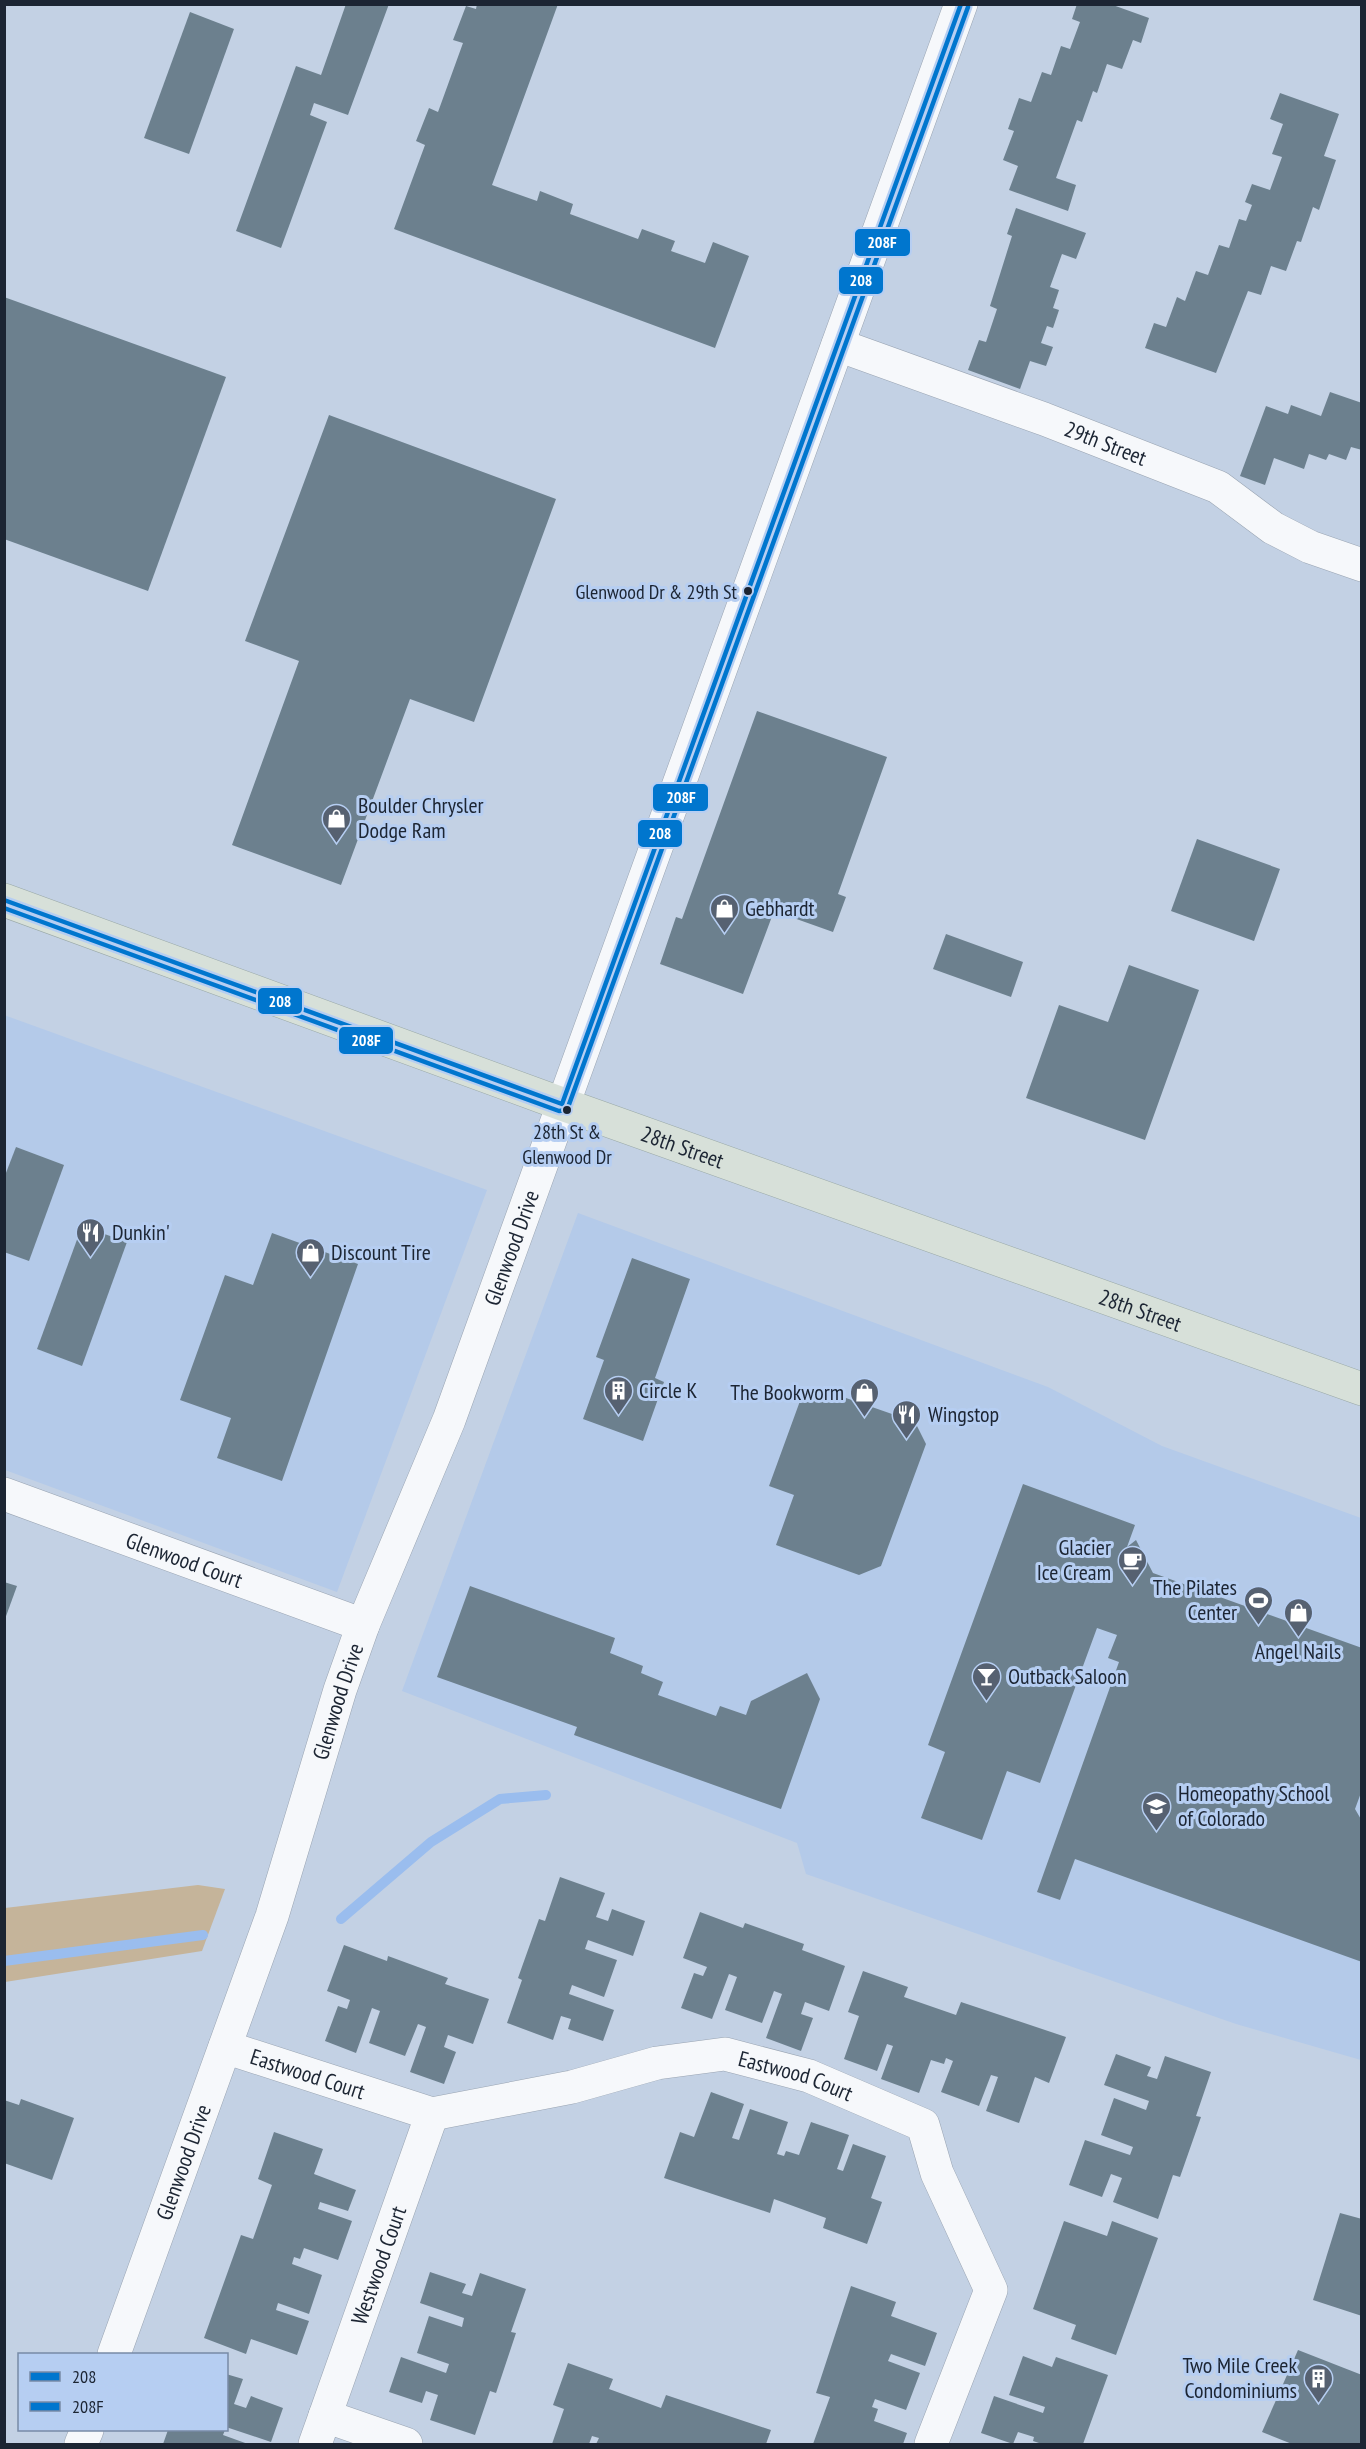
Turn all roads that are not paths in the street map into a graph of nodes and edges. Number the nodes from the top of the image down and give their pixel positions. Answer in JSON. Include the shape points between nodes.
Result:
{"nodes":[{"id":1,"x":960,"y":4,"type":"edge"},
{"id":2,"x":838,"y":345,"type":"junction"},
{"id":3,"x":1362,"y":565,"type":"edge"},
{"id":4,"x":4,"y":900,"type":"edge"},
{"id":5,"x":562,"y":1104,"type":"junction"},
{"id":6,"x":1362,"y":1389,"type":"edge"},
{"id":7,"x":4,"y":1494,"type":"edge"},
{"id":8,"x":363,"y":1625,"type":"junction"},
{"id":9,"x":225,"y":2047,"type":"junction"},
{"id":10,"x":432,"y":2114,"type":"junction"},
{"id":11,"x":115,"y":2353,"type":"edge"},
{"id":12,"x":320,"y":2430,"type":"edge"},
{"id":13,"x":87,"y":2431,"type":"edge"},
{"id":14,"x":81,"y":2445,"type":"edge"},
{"id":15,"x":406,"y":2445,"type":"edge"},
{"id":16,"x":932,"y":2445,"type":"edge"}],
"edges":[{"from":1,"to":2,"type":"street","name":"Glenwood Drive"},
{"from":2,"to":3,"type":"street","name":"29th Street","via":[[1044,418],[1218,487],[1273,528],[1310,547]]},
{"from":2,"to":5,"type":"street","name":"Glenwood Drive"},
{"from":4,"to":5,"type":"highway","name":"28th Street"},
{"from":5,"to":6,"type":"highway","name":"28th Street"},
{"from":5,"to":8,"type":"street","name":"Glenwood Drive","via":[[450,1420]]},
{"from":7,"to":8,"type":"street","name":"Glenwood Court"},
{"from":8,"to":9,"type":"street","name":"Glenwood Drive","via":[[272,1916]]},
{"from":9,"to":10,"type":"street","name":"Eastwood Court"},
{"from":9,"to":11,"type":"street","name":"Glenwood Drive"},
{"from":10,"to":12,"type":"street","name":"Westwood Court"},
{"from":10,"to":16,"type":"street","name":"Eastwood Court","via":[[572,2087],[657,2063],[725,2054],[809,2076],[923,2125],[937,2173],[991,2290]]},
{"from":12,"to":15,"type":"street","name":"Westwood Court"},
{"from":13,"to":14,"type":"street"}]}
